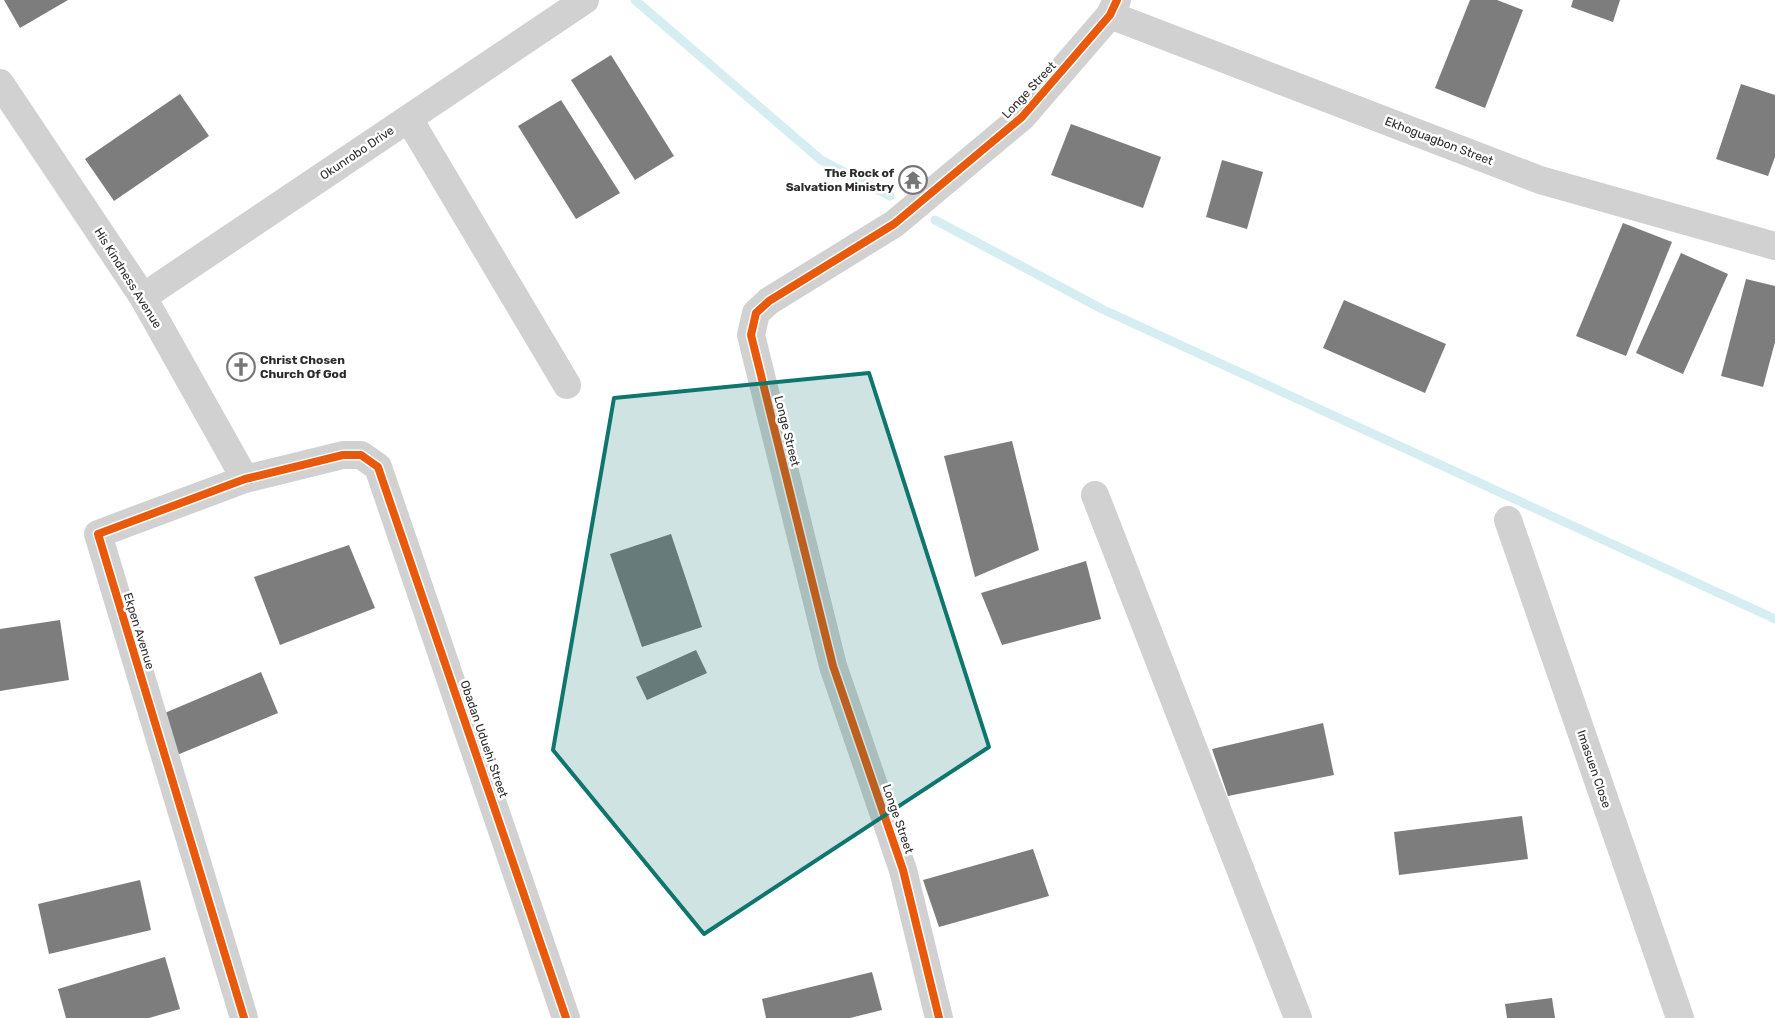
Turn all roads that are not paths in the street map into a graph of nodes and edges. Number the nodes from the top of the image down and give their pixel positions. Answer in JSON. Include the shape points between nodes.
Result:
{"nodes":[{"id":1,"x":578,"y":4,"type":"edge"},
{"id":2,"x":1113,"y":8,"type":"edge"},
{"id":3,"x":0,"y":83,"type":"edge"},
{"id":4,"x":409,"y":119,"type":"junction"},
{"id":5,"x":1775,"y":246,"type":"edge"},
{"id":6,"x":142,"y":297,"type":"junction"},
{"id":7,"x":566,"y":385,"type":"dead end"},
{"id":8,"x":378,"y":467,"type":"joint"},
{"id":9,"x":245,"y":479,"type":"junction"},
{"id":10,"x":1094,"y":495,"type":"dead end"},
{"id":11,"x":1508,"y":520,"type":"dead end"},
{"id":12,"x":244,"y":1018,"type":"edge"},
{"id":13,"x":566,"y":1018,"type":"edge"},
{"id":14,"x":938,"y":1018,"type":"edge"},
{"id":15,"x":1298,"y":1018,"type":"edge"},
{"id":16,"x":1680,"y":1018,"type":"edge"}],
"edges":[{"from":1,"to":4,"type":"street","name":"Okunrobo Drive"},
{"from":2,"to":5,"type":"street","name":"Ekhoguagbon Street","via":[[1540,180]]},
{"from":2,"to":14,"type":"street","name":"Longe Street","via":[[1022,117],[894,224],[769,301],[756,314],[751,335],[833,666],[903,870]]},
{"from":3,"to":6,"type":"street","name":"His Kindness Avenue"},
{"from":4,"to":6,"type":"street","name":"Okunrobo Drive"},
{"from":4,"to":7,"type":"street"},
{"from":6,"to":9,"type":"street","name":"His Kindness Avenue"},
{"from":8,"to":9,"type":"street","name":"Ekpen Avenue","via":[[361,455],[343,455]]},
{"from":8,"to":13,"type":"street","name":"Obadan Uduehi Street"},
{"from":9,"to":12,"type":"street","name":"Ekpen Avenue","via":[[98,534]]},
{"from":10,"to":15,"type":"street"},
{"from":11,"to":16,"type":"street","name":"Imasuen Close"}]}
